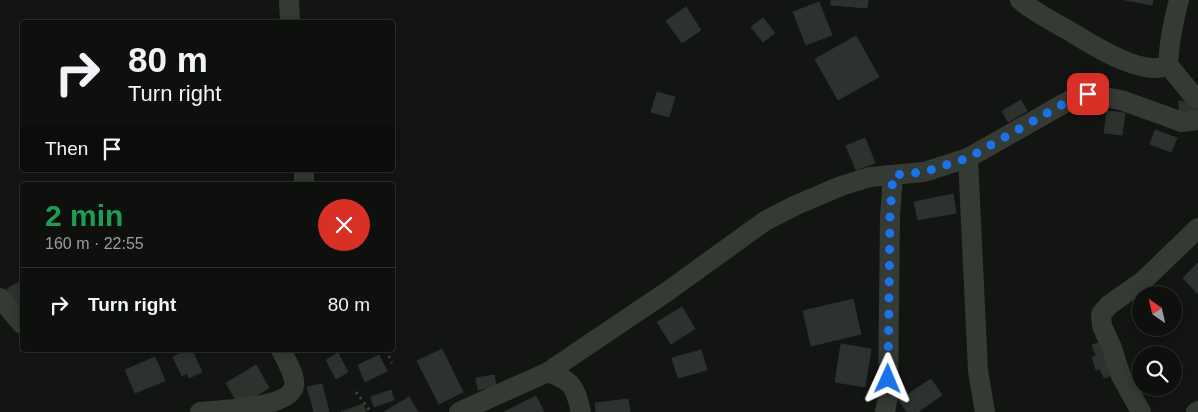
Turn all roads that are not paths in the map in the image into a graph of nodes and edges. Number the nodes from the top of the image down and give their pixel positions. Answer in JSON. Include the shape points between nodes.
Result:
{"nodes":[{"id":1,"x":289,"y":0,"type":"edge"},
{"id":2,"x":1020,"y":0,"type":"edge"},
{"id":3,"x":1179,"y":0,"type":"edge"},
{"id":4,"x":290,"y":20,"type":"edge"},
{"id":5,"x":1168,"y":65,"type":"junction"},
{"id":6,"x":1198,"y":99,"type":"edge"},
{"id":7,"x":1198,"y":120,"type":"edge"},
{"id":8,"x":968,"y":158,"type":"junction"},
{"id":9,"x":893,"y":175,"type":"junction"},
{"id":10,"x":1198,"y":228,"type":"edge"},
{"id":11,"x":0,"y":298,"type":"edge"},
{"id":12,"x":20,"y":322,"type":"edge"},
{"id":13,"x":283,"y":352,"type":"edge"},
{"id":14,"x":548,"y":372,"type":"junction"},
{"id":15,"x":200,"y":412,"type":"edge"},
{"id":16,"x":459,"y":412,"type":"edge"},
{"id":17,"x":581,"y":412,"type":"edge"},
{"id":18,"x":885,"y":412,"type":"edge"},
{"id":19,"x":985,"y":412,"type":"edge"},
{"id":20,"x":1141,"y":412,"type":"edge"}],
"edges":[{"from":1,"to":4,"type":"street"},
{"from":2,"to":5,"type":"street","via":[[1033,11],[1103,51],[1155,69]]},
{"from":3,"to":5,"type":"street"},
{"from":5,"to":6,"type":"street"},
{"from":7,"to":8,"type":"street","via":[[1182,122],[1121,100],[1088,94],[1076,97]]},
{"from":8,"to":9,"type":"street","via":[[924,172]]},
{"from":8,"to":19,"type":"street","via":[[978,371]]},
{"from":9,"to":14,"type":"street","via":[[870,177],[841,186],[765,221]]},
{"from":9,"to":18,"type":"street"},
{"from":10,"to":20,"type":"street","via":[[1143,281],[1101,314],[1102,326],[1121,376]]},
{"from":11,"to":12,"type":"street"},
{"from":13,"to":15,"type":"street","via":[[293,377],[294,387],[290,394],[272,404]]},
{"from":14,"to":16,"type":"street"},
{"from":14,"to":17,"type":"street","via":[[564,378],[576,391]]}]}
